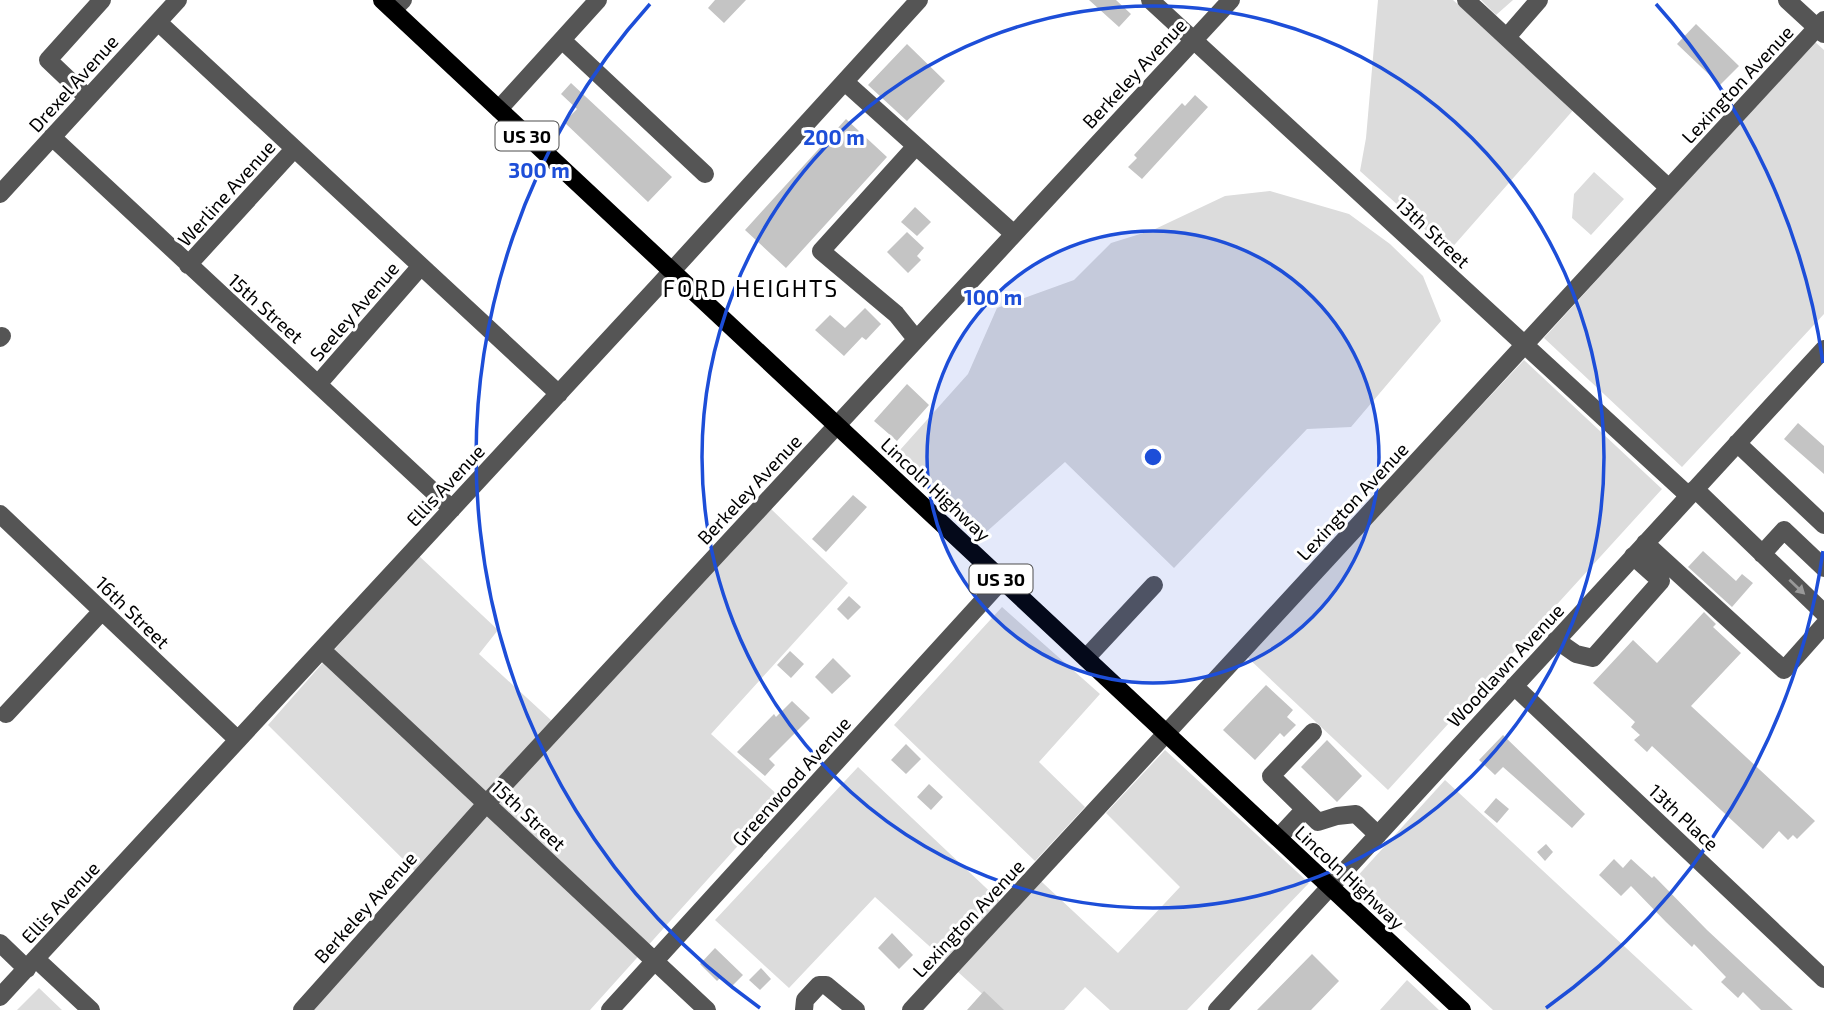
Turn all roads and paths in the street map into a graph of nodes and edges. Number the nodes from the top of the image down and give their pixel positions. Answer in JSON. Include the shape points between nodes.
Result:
{"nodes":[{"id":1,"x":102,"y":0,"type":"edge"},
{"id":2,"x":178,"y":0,"type":"edge"},
{"id":3,"x":598,"y":0,"type":"edge"},
{"id":4,"x":919,"y":0,"type":"edge"},
{"id":5,"x":1150,"y":0,"type":"edge"},
{"id":6,"x":1231,"y":0,"type":"edge"},
{"id":7,"x":1466,"y":0,"type":"edge"},
{"id":8,"x":1539,"y":0,"type":"edge"},
{"id":9,"x":1787,"y":0,"type":"edge"},
{"id":10,"x":392,"y":3,"type":"edge"},
{"id":11,"x":158,"y":22,"type":"junction"},
{"id":12,"x":1822,"y":27,"type":"edge"},
{"id":13,"x":1507,"y":37,"type":"junction"},
{"id":14,"x":562,"y":40,"type":"junction"},
{"id":15,"x":1193,"y":40,"type":"junction"},
{"id":16,"x":845,"y":82,"type":"junction"},
{"id":17,"x":88,"y":98,"type":"junction"},
{"id":18,"x":499,"y":109,"type":"junction"},
{"id":19,"x":52,"y":137,"type":"junction"},
{"id":20,"x":916,"y":146,"type":"junction"},
{"id":21,"x":294,"y":149,"type":"junction"},
{"id":22,"x":705,"y":174,"type":"dead end"},
{"id":23,"x":1669,"y":188,"type":"junction"},
{"id":24,"x":0,"y":194,"type":"edge"},
{"id":25,"x":1014,"y":234,"type":"junction"},
{"id":26,"x":188,"y":265,"type":"junction"},
{"id":27,"x":421,"y":266,"type":"junction"},
{"id":28,"x":672,"y":271,"type":"junction"},
{"id":29,"x":916,"y":339,"type":"junction"},
{"id":30,"x":1524,"y":345,"type":"junction"},
{"id":31,"x":1824,"y":349,"type":"edge"},
{"id":32,"x":318,"y":384,"type":"junction"},
{"id":33,"x":559,"y":394,"type":"junction"},
{"id":34,"x":836,"y":425,"type":"junction"},
{"id":35,"x":1737,"y":443,"type":"junction"},
{"id":36,"x":1692,"y":492,"type":"junction"},
{"id":37,"x":453,"y":509,"type":"junction"},
{"id":38,"x":0,"y":514,"type":"edge"},
{"id":39,"x":1824,"y":525,"type":"edge"},
{"id":40,"x":1639,"y":550,"type":"junction"},
{"id":41,"x":1762,"y":554,"type":"junction"},
{"id":42,"x":1824,"y":568,"type":"edge"},
{"id":43,"x":1002,"y":580,"type":"junction"},
{"id":44,"x":1154,"y":585,"type":"dead end"},
{"id":45,"x":102,"y":611,"type":"junction"},
{"id":46,"x":1824,"y":613,"type":"edge"},
{"id":47,"x":1824,"y":625,"type":"edge"},
{"id":48,"x":1556,"y":640,"type":"junction"},
{"id":49,"x":322,"y":650,"type":"junction"},
{"id":50,"x":1086,"y":658,"type":"junction"},
{"id":51,"x":1514,"y":686,"type":"junction"},
{"id":52,"x":6,"y":714,"type":"dead end"},
{"id":53,"x":1313,"y":732,"type":"dead end"},
{"id":54,"x":1166,"y":733,"type":"junction"},
{"id":55,"x":238,"y":740,"type":"junction"},
{"id":56,"x":486,"y":804,"type":"junction"},
{"id":57,"x":1305,"y":810,"type":"junction"},
{"id":58,"x":1378,"y":835,"type":"junction"},
{"id":59,"x":1278,"y":838,"type":"junction"},
{"id":60,"x":1330,"y":886,"type":"junction"},
{"id":61,"x":0,"y":943,"type":"edge"},
{"id":62,"x":655,"y":961,"type":"junction"},
{"id":63,"x":31,"y":964,"type":"junction"},
{"id":64,"x":1824,"y":979,"type":"edge"},
{"id":65,"x":0,"y":998,"type":"edge"},
{"id":66,"x":90,"y":1010,"type":"edge"},
{"id":67,"x":302,"y":1010,"type":"edge"},
{"id":68,"x":610,"y":1010,"type":"edge"},
{"id":69,"x":707,"y":1010,"type":"edge"},
{"id":70,"x":804,"y":1010,"type":"edge"},
{"id":71,"x":856,"y":1010,"type":"edge"},
{"id":72,"x":911,"y":1010,"type":"edge"},
{"id":73,"x":1217,"y":1010,"type":"edge"},
{"id":74,"x":1462,"y":1010,"type":"edge"}],
"edges":[{"from":1,"to":17,"type":"street","via":[[48,60]]},
{"from":2,"to":11,"type":"street","name":"Drexel Avenue"},
{"from":3,"to":14,"type":"street"},
{"from":4,"to":16,"type":"street","name":"Ellis Avenue"},
{"from":5,"to":15,"type":"street","name":"13th Street"},
{"from":6,"to":15,"type":"street","name":"Berkeley Avenue"},
{"from":7,"to":13,"type":"street"},
{"from":8,"to":13,"type":"street"},
{"from":9,"to":12,"type":"street"},
{"from":10,"to":18,"type":"main road","name":"Lincoln Highway","number":"US 30"},
{"from":11,"to":17,"type":"street","name":"Drexel Avenue"},
{"from":11,"to":21,"type":"street"},
{"from":12,"to":23,"type":"street","name":"Lexington Avenue"},
{"from":13,"to":23,"type":"street"},
{"from":14,"to":18,"type":"street"},
{"from":14,"to":22,"type":"street"},
{"from":15,"to":25,"type":"street","name":"Berkeley Avenue"},
{"from":15,"to":30,"type":"street","name":"13th Street"},
{"from":16,"to":20,"type":"street"},
{"from":16,"to":28,"type":"street","name":"Ellis Avenue"},
{"from":17,"to":19,"type":"street","name":"Drexel Avenue"},
{"from":18,"to":28,"type":"main road","name":"Lincoln Highway","number":"US 30"},
{"from":19,"to":24,"type":"street","name":"Drexel Avenue"},
{"from":19,"to":26,"type":"street","name":"15th Street"},
{"from":20,"to":25,"type":"street"},
{"from":20,"to":29,"type":"street","via":[[821,251],[896,314]]},
{"from":21,"to":26,"type":"street","name":"Werline Avenue"},
{"from":21,"to":27,"type":"street"},
{"from":23,"to":30,"type":"street","name":"Lexington Avenue"},
{"from":25,"to":29,"type":"street","name":"Berkeley Avenue"},
{"from":26,"to":32,"type":"street","name":"15th Street"},
{"from":27,"to":32,"type":"street","name":"Seeley Avenue"},
{"from":27,"to":33,"type":"street"},
{"from":28,"to":33,"type":"street","name":"Ellis Avenue"},
{"from":28,"to":34,"type":"main road","name":"Lincoln Highway","number":"US 30"},
{"from":29,"to":34,"type":"street","name":"Berkeley Avenue"},
{"from":30,"to":36,"type":"street","name":"13th Street"},
{"from":30,"to":54,"type":"street","name":"Lexington Avenue"},
{"from":31,"to":35,"type":"street","name":"Woodlawn Avenue"},
{"from":32,"to":37,"type":"street","name":"15th Street"},
{"from":33,"to":37,"type":"street","name":"Ellis Avenue"},
{"from":34,"to":43,"type":"main road","name":"Lincoln Highway","number":"US 30"},
{"from":34,"to":56,"type":"street","name":"Berkeley Avenue"},
{"from":35,"to":36,"type":"street","name":"Woodlawn Avenue"},
{"from":35,"to":39,"type":"street"},
{"from":36,"to":40,"type":"street","name":"Woodlawn Avenue"},
{"from":36,"to":41,"type":"street","name":"13th Street"},
{"from":37,"to":49,"type":"street","name":"Ellis Avenue"},
{"from":38,"to":45,"type":"street","name":"16th Street"},
{"from":40,"to":47,"type":"street","via":[[1784,670]]},
{"from":40,"to":48,"type":"street","name":"Woodlawn Avenue"},
{"from":40,"to":48,"type":"street","via":[[1661,581],[1593,658],[1576,654]]},
{"from":41,"to":42,"type":"street","via":[[1784,530]]},
{"from":41,"to":46,"type":"street","name":"13th Street","one_way":true},
{"from":43,"to":50,"type":"main road","name":"Lincoln Highway","number":"US 30"},
{"from":43,"to":62,"type":"street","name":"Greenwood Avenue"},
{"from":44,"to":50,"type":"street"},
{"from":45,"to":52,"type":"street"},
{"from":45,"to":55,"type":"street","name":"16th Street"},
{"from":48,"to":51,"type":"street","name":"Woodlawn Avenue"},
{"from":49,"to":55,"type":"street","name":"Ellis Avenue"},
{"from":49,"to":56,"type":"street","name":"15th Street"},
{"from":50,"to":54,"type":"main road","name":"Lincoln Highway","number":"US 30"},
{"from":51,"to":58,"type":"street","name":"Woodlawn Avenue"},
{"from":51,"to":64,"type":"street","name":"13th Place"},
{"from":53,"to":57,"type":"street","via":[[1271,776]]},
{"from":54,"to":59,"type":"main road","name":"Lincoln Highway","number":"US 30"},
{"from":54,"to":72,"type":"street","name":"Lexington Avenue"},
{"from":55,"to":63,"type":"street","name":"Ellis Avenue"},
{"from":56,"to":62,"type":"street","name":"15th Street"},
{"from":56,"to":67,"type":"street","name":"Berkeley Avenue"},
{"from":57,"to":58,"type":"street","via":[[1318,822],[1356,814]]},
{"from":57,"to":59,"type":"street"},
{"from":58,"to":60,"type":"street","name":"Woodlawn Avenue"},
{"from":59,"to":60,"type":"main road","name":"Lincoln Highway","number":"US 30"},
{"from":60,"to":73,"type":"street","name":"Woodlawn Avenue"},
{"from":60,"to":74,"type":"main road","name":"Lincoln Highway","number":"US 30"},
{"from":61,"to":63,"type":"street"},
{"from":62,"to":68,"type":"street","name":"Greenwood Avenue"},
{"from":62,"to":69,"type":"street","name":"15th Street"},
{"from":63,"to":65,"type":"street","name":"Ellis Avenue"},
{"from":63,"to":66,"type":"street"},
{"from":70,"to":71,"type":"street","via":[[805,1000],[819,985],[826,985]]}]}
